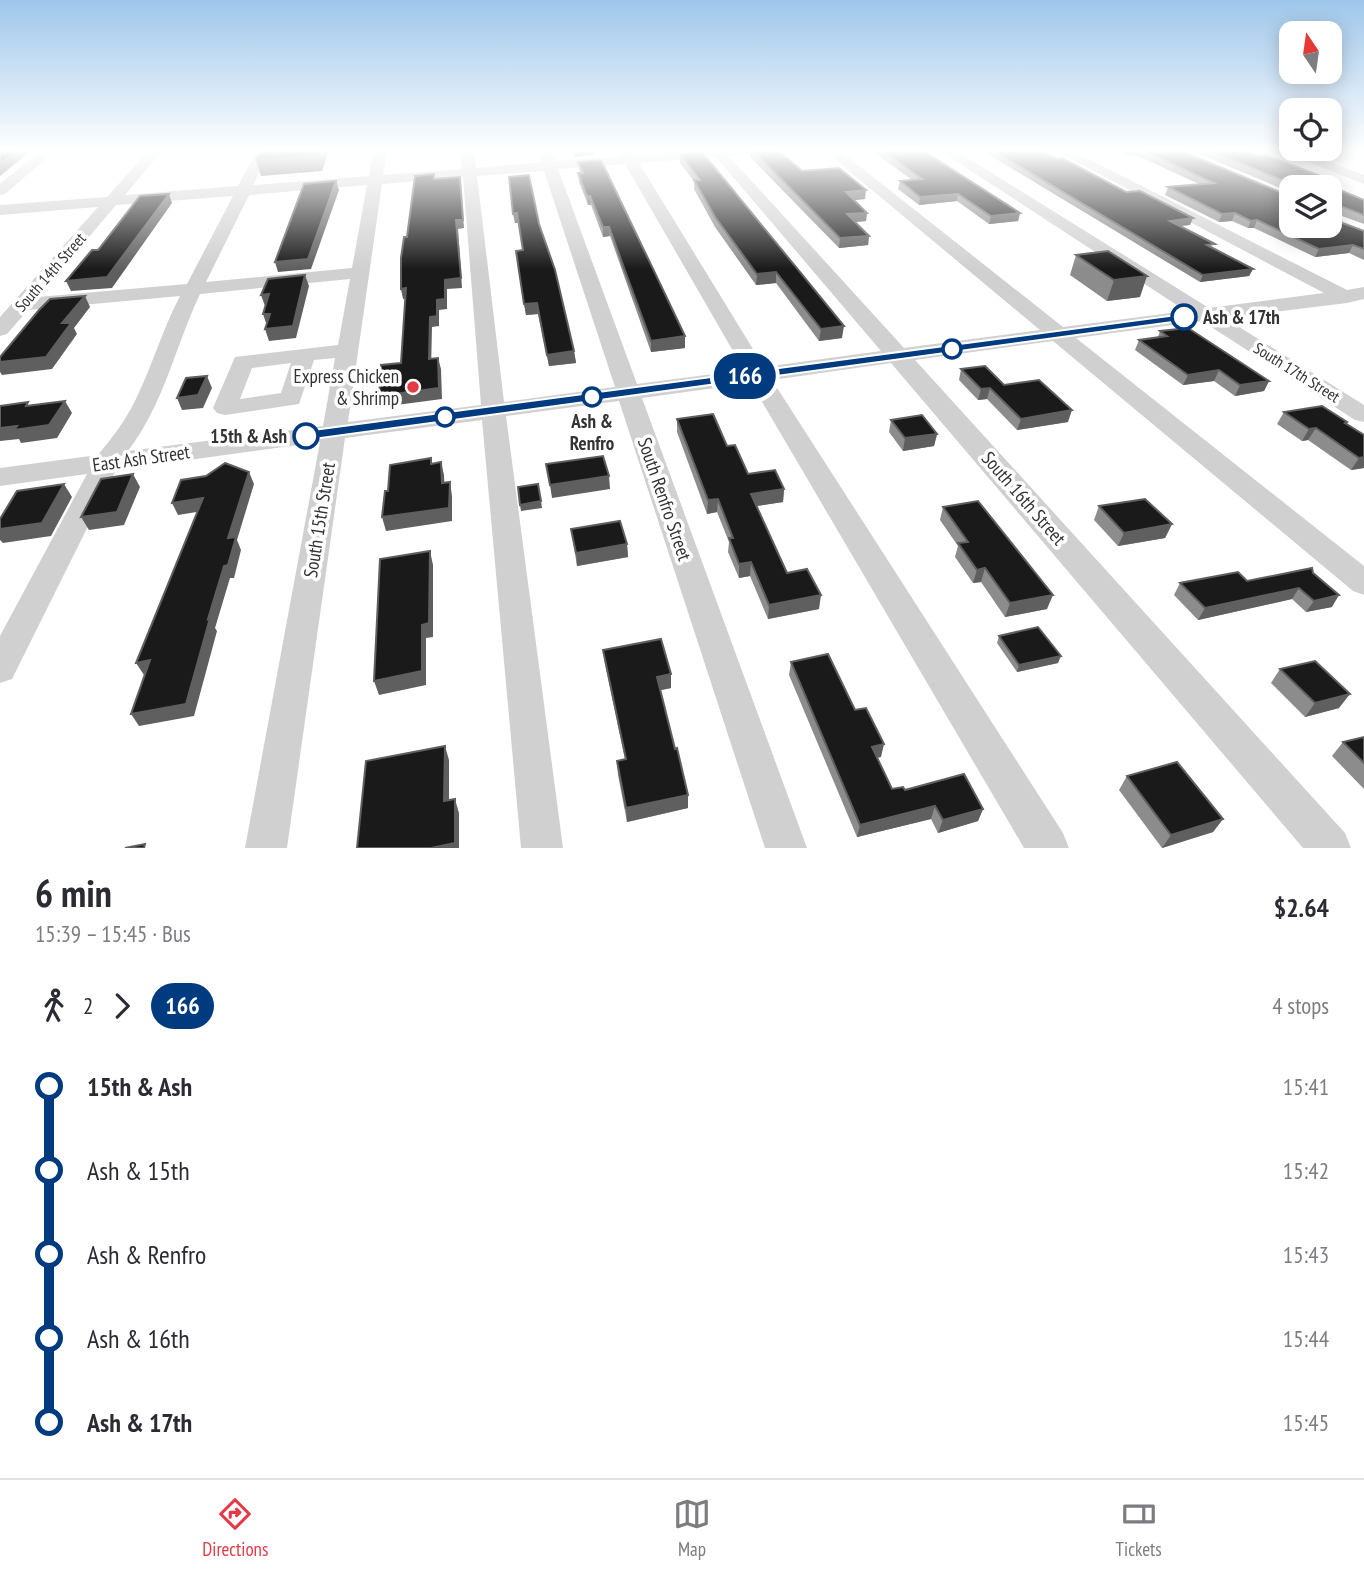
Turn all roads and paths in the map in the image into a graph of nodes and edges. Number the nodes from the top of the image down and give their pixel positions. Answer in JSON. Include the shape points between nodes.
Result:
{"nodes":[{"id":1,"x":122,"y":190,"type":"edge"},
{"id":2,"x":243,"y":190,"type":"junction"},
{"id":3,"x":249,"y":190,"type":"edge"},
{"id":4,"x":373,"y":190,"type":"edge"},
{"id":5,"x":471,"y":190,"type":"edge"},
{"id":6,"x":558,"y":190,"type":"edge"},
{"id":7,"x":647,"y":190,"type":"edge"},
{"id":8,"x":752,"y":190,"type":"edge"},
{"id":9,"x":880,"y":190,"type":"edge"},
{"id":10,"x":1009,"y":190,"type":"edge"},
{"id":11,"x":1142,"y":190,"type":"edge"},
{"id":12,"x":112,"y":201,"type":"junction"},
{"id":13,"x":0,"y":210,"type":"edge"},
{"id":14,"x":359,"y":273,"type":"junction"},
{"id":15,"x":192,"y":289,"type":"junction"},
{"id":16,"x":1354,"y":294,"type":"edge"},
{"id":17,"x":21,"y":305,"type":"junction"},
{"id":18,"x":1364,"y":306,"type":"edge"},
{"id":19,"x":1206,"y":314,"type":"junction"},
{"id":20,"x":0,"y":330,"type":"edge"},
{"id":21,"x":1058,"y":334,"type":"junction"},
{"id":22,"x":347,"y":350,"type":"junction"},
{"id":23,"x":305,"y":355,"type":"junction"},
{"id":24,"x":899,"y":356,"type":"junction"},
{"id":25,"x":758,"y":374,"type":"junction"},
{"id":26,"x":628,"y":392,"type":"junction"},
{"id":27,"x":493,"y":411,"type":"junction"},
{"id":28,"x":1364,"y":415,"type":"edge"},
{"id":29,"x":334,"y":432,"type":"junction"},
{"id":30,"x":106,"y":463,"type":"junction"},
{"id":31,"x":0,"y":477,"type":"edge"},
{"id":32,"x":1364,"y":583,"type":"edge"},
{"id":33,"x":0,"y":669,"type":"edge"},
{"id":34,"x":266,"y":848,"type":"edge"},
{"id":35,"x":542,"y":848,"type":"edge"},
{"id":36,"x":786,"y":848,"type":"edge"},
{"id":37,"x":1048,"y":848,"type":"edge"},
{"id":38,"x":1330,"y":848,"type":"edge"}],
"edges":[{"from":1,"to":12,"type":"street","name":"South 14th Street"},
{"from":2,"to":3,"type":"street"},
{"from":2,"to":12,"type":"street"},
{"from":2,"to":15,"type":"street"},
{"from":4,"to":14,"type":"street","name":"South 15th Street"},
{"from":5,"to":27,"type":"street"},
{"from":6,"to":26,"type":"street","name":"South Renfro Street"},
{"from":7,"to":25,"type":"street"},
{"from":8,"to":24,"type":"street","name":"South 16th Street"},
{"from":9,"to":21,"type":"street"},
{"from":10,"to":19,"type":"street","name":"South 17th Street"},
{"from":11,"to":16,"type":"street"},
{"from":12,"to":13,"type":"street"},
{"from":12,"to":17,"type":"street","name":"South 14th Street"},
{"from":14,"to":15,"type":"street"},
{"from":14,"to":22,"type":"street","name":"South 15th Street"},
{"from":15,"to":17,"type":"street"},
{"from":15,"to":30,"type":"street","via":[[148,400]]},
{"from":16,"to":18,"type":"street"},
{"from":16,"to":19,"type":"street","name":"East Ash Street"},
{"from":17,"to":20,"type":"street","name":"South 14th Street"},
{"from":19,"to":21,"type":"street","name":"East Ash Street"},
{"from":19,"to":28,"type":"street","name":"South 17th Street"},
{"from":21,"to":24,"type":"street","name":"East Ash Street"},
{"from":21,"to":32,"type":"street"},
{"from":22,"to":23,"type":"street"},
{"from":22,"to":29,"type":"street","name":"South 15th Street"},
{"from":23,"to":23,"type":"street","via":[[292,399],[225,408],[243,362]]},
{"from":24,"to":25,"type":"street","name":"East Ash Street"},
{"from":24,"to":38,"type":"street","name":"South 16th Street"},
{"from":25,"to":26,"type":"street","name":"East Ash Street"},
{"from":25,"to":37,"type":"street"},
{"from":26,"to":27,"type":"street","name":"East Ash Street"},
{"from":26,"to":36,"type":"street","name":"South Renfro Street"},
{"from":27,"to":29,"type":"street","name":"East Ash Street"},
{"from":27,"to":35,"type":"street"},
{"from":29,"to":30,"type":"street","name":"East Ash Street"},
{"from":29,"to":34,"type":"street","name":"South 15th Street"},
{"from":30,"to":31,"type":"street","name":"East Ash Street"},
{"from":30,"to":33,"type":"street"}]}
